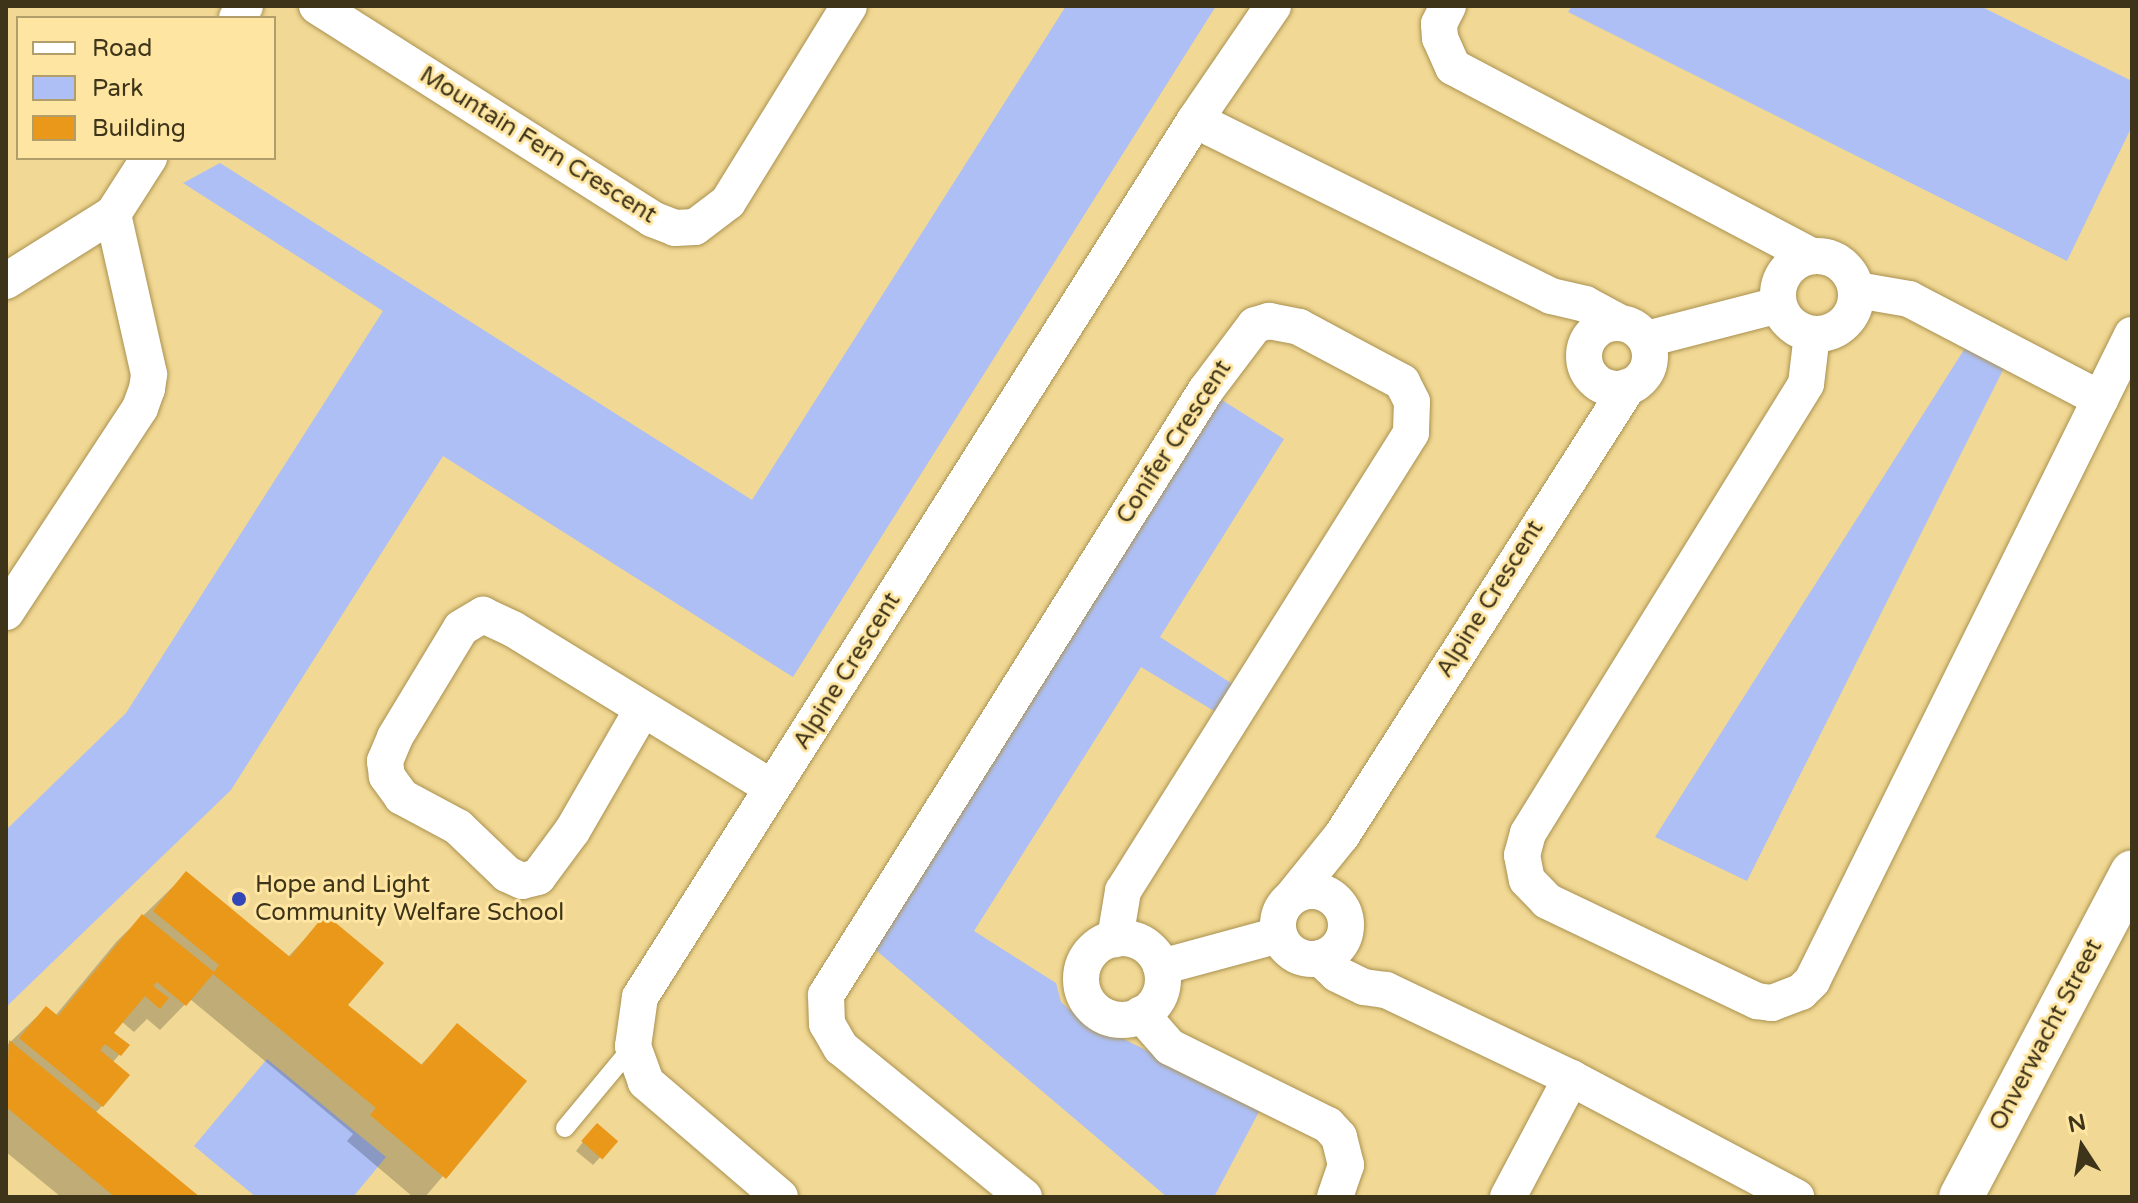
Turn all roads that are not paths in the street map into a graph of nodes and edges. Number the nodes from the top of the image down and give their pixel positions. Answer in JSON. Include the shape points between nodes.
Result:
{"nodes":[{"id":1,"x":317,"y":6,"type":"edge"},
{"id":2,"x":849,"y":6,"type":"edge"},
{"id":3,"x":1273,"y":6,"type":"edge"},
{"id":4,"x":1448,"y":6,"type":"edge"},
{"id":5,"x":1195,"y":120,"type":"junction"},
{"id":6,"x":148,"y":160,"type":"edge"},
{"id":7,"x":113,"y":214,"type":"junction"},
{"id":8,"x":1810,"y":255,"type":"junction"},
{"id":9,"x":6,"y":281,"type":"edge"},
{"id":10,"x":1857,"y":290,"type":"junction"},
{"id":11,"x":1551,"y":296,"type":"junction"},
{"id":12,"x":1778,"y":305,"type":"junction"},
{"id":13,"x":1633,"y":331,"type":"junction"},
{"id":14,"x":1812,"y":334,"type":"junction"},
{"id":15,"x":2132,"y":335,"type":"edge"},
{"id":16,"x":1587,"y":342,"type":"junction"},
{"id":17,"x":1592,"y":378,"type":"junction"},
{"id":18,"x":1628,"y":387,"type":"junction"},
{"id":19,"x":2100,"y":399,"type":"junction"},
{"id":20,"x":1586,"y":445,"type":"junction"},
{"id":21,"x":6,"y":612,"type":"edge"},
{"id":22,"x":642,"y":710,"type":"junction"},
{"id":23,"x":772,"y":788,"type":"junction"},
{"id":24,"x":1342,"y":835,"type":"junction"},
{"id":25,"x":2132,"y":872,"type":"edge"},
{"id":26,"x":1292,"y":897,"type":"junction"},
{"id":27,"x":1342,"y":917,"type":"junction"},
{"id":28,"x":1279,"y":935,"type":"junction"},
{"id":29,"x":1115,"y":939,"type":"junction"},
{"id":30,"x":1320,"y":958,"type":"junction"},
{"id":31,"x":1161,"y":967,"type":"junction"},
{"id":32,"x":1386,"y":990,"type":"junction"},
{"id":33,"x":1141,"y":1014,"type":"junction"},
{"id":34,"x":633,"y":1046,"type":"junction"},
{"id":35,"x":1571,"y":1078,"type":"junction"},
{"id":36,"x":565,"y":1128,"type":"dead end"},
{"id":37,"x":780,"y":1197,"type":"edge"},
{"id":38,"x":1024,"y":1197,"type":"edge"},
{"id":39,"x":1335,"y":1197,"type":"edge"},
{"id":40,"x":1508,"y":1197,"type":"edge"},
{"id":41,"x":1796,"y":1197,"type":"edge"},
{"id":42,"x":1961,"y":1197,"type":"edge"}],
"edges":[{"from":1,"to":2,"type":"street","name":"Mountain Fern Crescent","via":[[652,219],[675,228],[695,227],[728,202]]},
{"from":3,"to":5,"type":"street","name":"Alpine Crescent"},
{"from":4,"to":8,"type":"street","via":[[1439,24],[1440,38],[1453,67]]},
{"from":5,"to":11,"type":"street"},
{"from":5,"to":23,"type":"street","name":"Alpine Crescent"},
{"from":6,"to":7,"type":"street"},
{"from":7,"to":9,"type":"street"},
{"from":7,"to":21,"type":"street","via":[[149,374],[147,389],[123,435]]},
{"from":8,"to":10,"type":"street","via":[[1838,261]]},
{"from":8,"to":12,"type":"street","via":[[1790,265],[1778,283]]},
{"from":10,"to":14,"type":"street","via":[[1855,308],[1845,323],[1830,333]]},
{"from":10,"to":19,"type":"street","via":[[1909,299]]},
{"from":11,"to":13,"type":"street","via":[[1585,304]]},
{"from":11,"to":16,"type":"street"},
{"from":12,"to":13,"type":"street"},
{"from":12,"to":14,"type":"street","via":[[1790,325]]},
{"from":13,"to":16,"type":"street","via":[[1604,325]]},
{"from":13,"to":18,"type":"street","via":[[1651,356],[1648,372]]},
{"from":14,"to":19,"type":"street","via":[[1806,384],[1544,807],[1522,855],[1527,880],[1547,901],[1757,1001],[1787,999],[1812,981]]},
{"from":15,"to":19,"type":"street"},
{"from":16,"to":17,"type":"street","via":[[1585,364]]},
{"from":17,"to":18,"type":"street","via":[[1608,388]]},
{"from":17,"to":20,"type":"street","name":"Alpine Crescent"},
{"from":18,"to":20,"type":"street","name":"Alpine Crescent","via":[[1610,421]]},
{"from":20,"to":24,"type":"street","name":"Alpine Crescent"},
{"from":22,"to":22,"type":"street","via":[[548,868],[522,881],[507,874],[458,827],[402,797],[387,776],[388,750],[461,628],[474,616],[502,623]]},
{"from":22,"to":23,"type":"street"},
{"from":23,"to":34,"type":"street","name":"Alpine Crescent","via":[[640,997]]},
{"from":24,"to":26,"type":"street","name":"Alpine Crescent"},
{"from":24,"to":27,"type":"street","name":"Alpine Crescent"},
{"from":25,"to":42,"type":"street","name":"Onverwacht Street"},
{"from":26,"to":27,"type":"street","via":[[1313,891]]},
{"from":26,"to":28,"type":"street","via":[[1280,914]]},
{"from":27,"to":30,"type":"street","via":[[1338,947]]},
{"from":27,"to":32,"type":"street","via":[[1359,959]]},
{"from":28,"to":30,"type":"street","via":[[1291,952]]},
{"from":28,"to":31,"type":"street"},
{"from":29,"to":31,"type":"street","via":[[1148,947]]},
{"from":29,"to":33,"type":"street","via":[[1091,952],[1081,977],[1083,991],[1089,1004],[1112,1019]]},
{"from":29,"to":38,"type":"street","name":"Conifer Crescent","via":[[1123,891],[1411,433],[1412,402],[1402,382],[1299,327],[1269,321],[1255,325],[1206,390],[826,995],[827,1024],[841,1048]]},
{"from":30,"to":32,"type":"street","via":[[1337,974]]},
{"from":31,"to":33,"type":"street","via":[[1161,991]]},
{"from":32,"to":35,"type":"street"},
{"from":33,"to":39,"type":"street","via":[[1170,1047],[1328,1125],[1339,1137],[1346,1165]]},
{"from":34,"to":36,"type":"lane"},
{"from":34,"to":37,"type":"street","name":"Alpine Crescent","via":[[646,1082],[658,1096]]},
{"from":35,"to":40,"type":"street"},
{"from":35,"to":41,"type":"street"}]}
